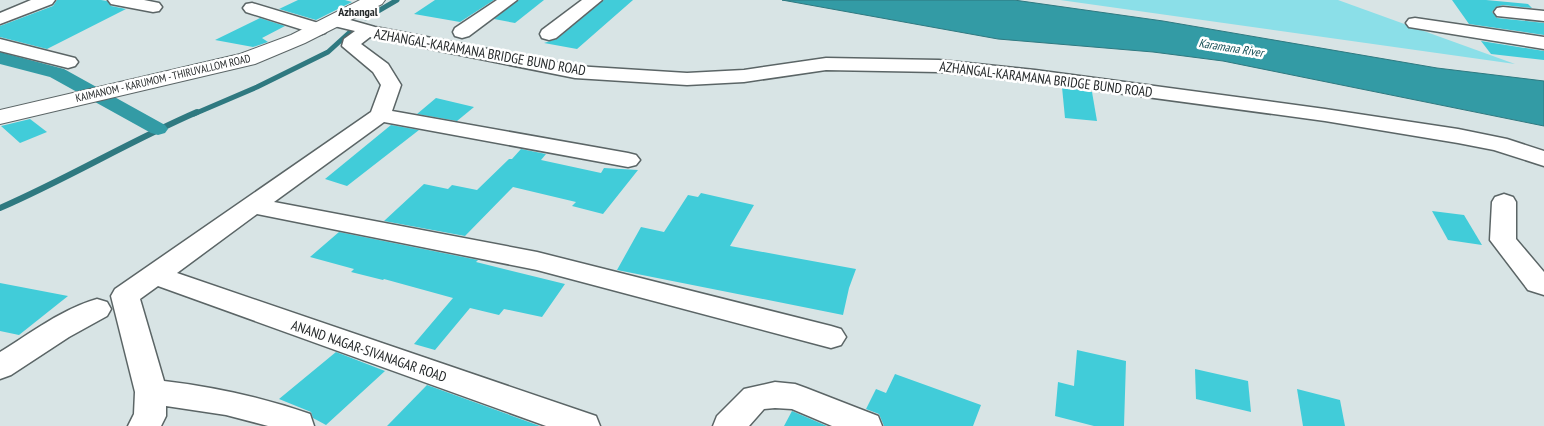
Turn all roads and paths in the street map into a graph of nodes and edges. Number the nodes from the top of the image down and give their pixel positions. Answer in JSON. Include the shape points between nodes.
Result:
{"nodes":[{"id":1,"x":46,"y":0,"type":"edge"},
{"id":2,"x":117,"y":0,"type":"edge"},
{"id":3,"x":375,"y":0,"type":"edge"},
{"id":4,"x":508,"y":0,"type":"edge"},
{"id":5,"x":593,"y":0,"type":"edge"},
{"id":6,"x":154,"y":7,"type":"dead end"},
{"id":7,"x":252,"y":8,"type":"dead end"},
{"id":8,"x":1502,"y":12,"type":"dead end"},
{"id":9,"x":1544,"y":16,"type":"edge"},
{"id":10,"x":0,"y":20,"type":"edge"},
{"id":11,"x":1415,"y":23,"type":"dead end"},
{"id":12,"x":327,"y":25,"type":"junction"},
{"id":13,"x":367,"y":31,"type":"junction"},
{"id":14,"x":462,"y":32,"type":"dead end"},
{"id":15,"x":549,"y":34,"type":"dead end"},
{"id":16,"x":1544,"y":43,"type":"edge"},
{"id":17,"x":0,"y":45,"type":"edge"},
{"id":18,"x":68,"y":62,"type":"dead end"},
{"id":19,"x":380,"y":114,"type":"junction"},
{"id":20,"x":0,"y":117,"type":"edge"},
{"id":21,"x":1544,"y":159,"type":"edge"},
{"id":22,"x":628,"y":160,"type":"dead end"},
{"id":23,"x":1504,"y":202,"type":"dead end"},
{"id":24,"x":251,"y":205,"type":"junction"},
{"id":25,"x":155,"y":275,"type":"junction"},
{"id":26,"x":1544,"y":285,"type":"edge"},
{"id":27,"x":97,"y":309,"type":"dead end"},
{"id":28,"x":831,"y":338,"type":"dead end"},
{"id":29,"x":0,"y":366,"type":"edge"},
{"id":30,"x":151,"y":392,"type":"junction"},
{"id":31,"x":144,"y":426,"type":"edge"},
{"id":32,"x":298,"y":426,"type":"edge"},
{"id":33,"x":584,"y":426,"type":"edge"},
{"id":34,"x":729,"y":426,"type":"edge"},
{"id":35,"x":866,"y":426,"type":"edge"}],
"edges":[{"from":1,"to":10,"type":"street"},
{"from":2,"to":6,"type":"street"},
{"from":3,"to":12,"type":"main road","name":"KAIMANOM - KARUMOM - THIRUVALLOM ROAD"},
{"from":4,"to":14,"type":"street"},
{"from":5,"to":15,"type":"street"},
{"from":7,"to":12,"type":"street","name":"AZHANGAL-KARAMANA BRIDGE BUND ROAD"},
{"from":8,"to":9,"type":"street"},
{"from":11,"to":16,"type":"street"},
{"from":12,"to":13,"type":"street","name":"AZHANGAL-KARAMANA BRIDGE BUND ROAD","via":[[365,27]]},
{"from":12,"to":20,"type":"main road","name":"KAIMANOM - KARUMOM - THIRUVALLOM ROAD","via":[[247,59]]},
{"from":13,"to":19,"type":"street","via":[[351,46],[381,68],[391,85]]},
{"from":13,"to":21,"type":"street","name":"AZHANGAL-KARAMANA BRIDGE BUND ROAD","via":[[575,72],[686,79],[744,76],[826,64],[939,66],[1035,76],[1458,136],[1499,144]]},
{"from":17,"to":18,"type":"street"},
{"from":19,"to":22,"type":"street"},
{"from":19,"to":24,"type":"street"},
{"from":23,"to":26,"type":"street","via":[[1503,240],[1538,283]]},
{"from":24,"to":25,"type":"street"},
{"from":24,"to":28,"type":"street","via":[[537,261]]},
{"from":25,"to":30,"type":"street","via":[[125,296]]},
{"from":25,"to":33,"type":"street","name":"ANAND NAGAR-SIVANAGAR ROAD"},
{"from":27,"to":29,"type":"street"},
{"from":30,"to":31,"type":"street","via":[[150,416]]},
{"from":30,"to":32,"type":"street","via":[[219,400],[273,413]]},
{"from":34,"to":35,"type":"street","via":[[755,398],[775,395],[794,397]]}]}
